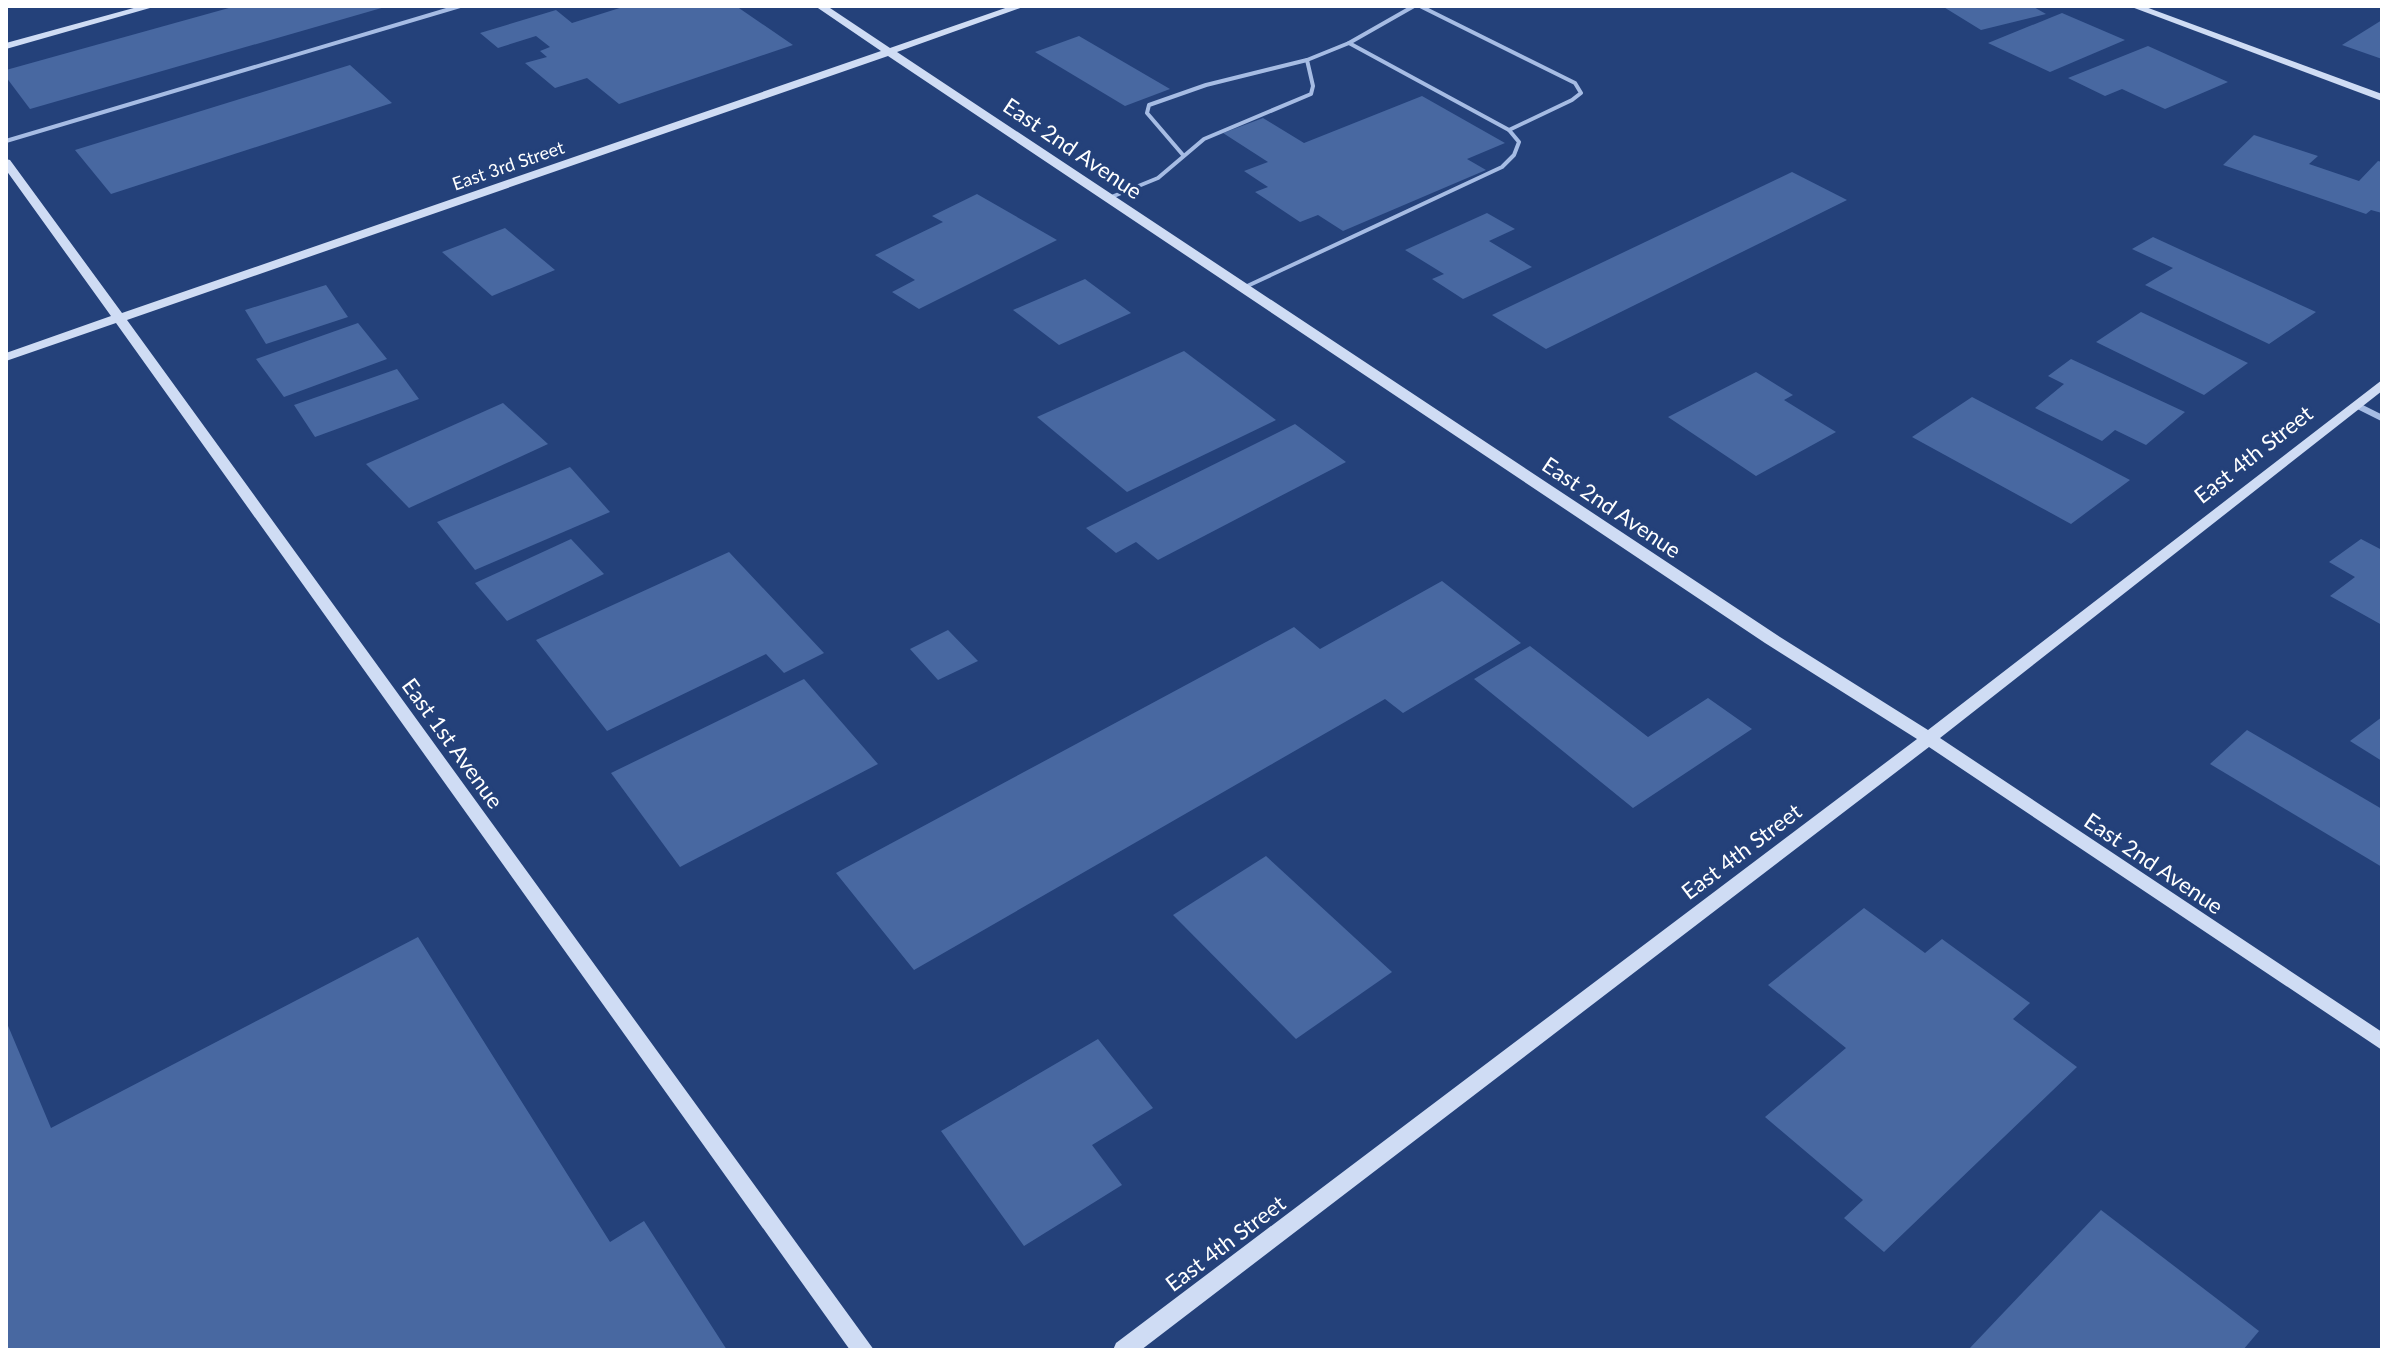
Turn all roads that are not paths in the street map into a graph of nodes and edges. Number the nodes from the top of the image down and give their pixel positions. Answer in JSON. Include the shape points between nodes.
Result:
{"nodes":[{"id":1,"x":152,"y":6,"type":"edge"},
{"id":2,"x":460,"y":6,"type":"edge"},
{"id":3,"x":820,"y":6,"type":"edge"},
{"id":4,"x":1021,"y":6,"type":"edge"},
{"id":5,"x":1417,"y":6,"type":"edge"},
{"id":6,"x":2134,"y":6,"type":"edge"},
{"id":7,"x":1349,"y":43,"type":"junction"},
{"id":8,"x":6,"y":46,"type":"edge"},
{"id":9,"x":888,"y":51,"type":"junction"},
{"id":10,"x":1307,"y":60,"type":"junction"},
{"id":11,"x":2382,"y":98,"type":"edge"},
{"id":12,"x":1509,"y":130,"type":"junction"},
{"id":13,"x":6,"y":141,"type":"edge"},
{"id":14,"x":1183,"y":155,"type":"junction"},
{"id":15,"x":6,"y":162,"type":"edge"},
{"id":16,"x":1108,"y":198,"type":"junction"},
{"id":17,"x":1243,"y":288,"type":"junction"},
{"id":18,"x":119,"y":319,"type":"junction"},
{"id":19,"x":6,"y":357,"type":"edge"},
{"id":20,"x":2382,"y":384,"type":"edge"},
{"id":21,"x":2355,"y":405,"type":"junction"},
{"id":22,"x":2382,"y":418,"type":"edge"},
{"id":23,"x":1928,"y":738,"type":"junction"},
{"id":24,"x":2382,"y":1042,"type":"edge"},
{"id":25,"x":863,"y":1350,"type":"edge"},
{"id":26,"x":1124,"y":1350,"type":"edge"}],
"edges":[{"from":1,"to":8,"type":"street"},
{"from":2,"to":13,"type":"lane"},
{"from":3,"to":9,"type":"street","name":"East 2nd Avenue"},
{"from":4,"to":9,"type":"street","name":"East 3rd Street"},
{"from":5,"to":7,"type":"lane"},
{"from":5,"to":12,"type":"lane","via":[[1575,83],[1581,93],[1572,100]]},
{"from":6,"to":11,"type":"street"},
{"from":7,"to":10,"type":"lane"},
{"from":7,"to":12,"type":"lane"},
{"from":9,"to":16,"type":"street","name":"East 2nd Avenue"},
{"from":9,"to":18,"type":"street","name":"East 3rd Street"},
{"from":10,"to":14,"type":"lane","via":[[1311,94],[1204,139]]},
{"from":10,"to":14,"type":"lane","via":[[1149,105],[1147,113]]},
{"from":12,"to":17,"type":"lane","via":[[1519,142],[1502,167]]},
{"from":14,"to":16,"type":"lane","via":[[1158,178]]},
{"from":15,"to":18,"type":"street","name":"East 1st Avenue"},
{"from":16,"to":17,"type":"street","name":"East 2nd Avenue"},
{"from":17,"to":23,"type":"street","name":"East 2nd Avenue"},
{"from":18,"to":19,"type":"street","name":"East 3rd Street"},
{"from":18,"to":25,"type":"street","name":"East 1st Avenue"},
{"from":20,"to":21,"type":"street","name":"East 4th Street"},
{"from":21,"to":22,"type":"lane"},
{"from":21,"to":23,"type":"street","name":"East 4th Street"},
{"from":23,"to":24,"type":"street","name":"East 2nd Avenue"},
{"from":23,"to":26,"type":"street","name":"East 4th Street"}]}
